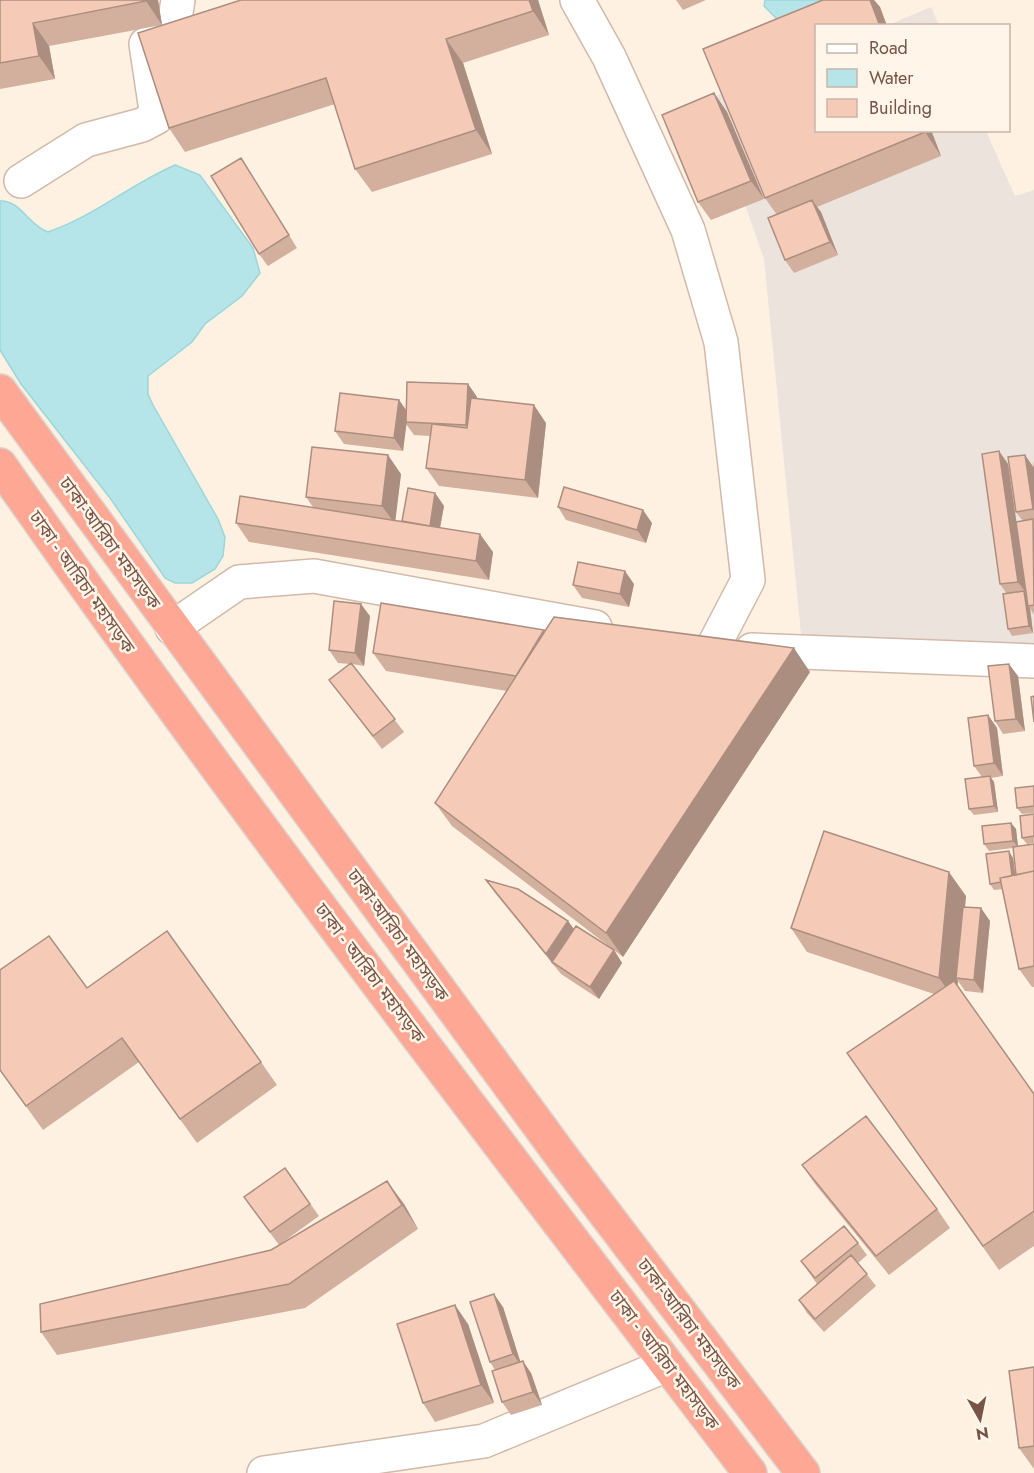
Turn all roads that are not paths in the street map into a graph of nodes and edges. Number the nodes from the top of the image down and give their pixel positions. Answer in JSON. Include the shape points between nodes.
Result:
{"nodes":[{"id":1,"x":178,"y":0,"type":"edge"},
{"id":2,"x":577,"y":0,"type":"edge"},
{"id":3,"x":21,"y":181,"type":"dead end"},
{"id":4,"x":0,"y":391,"type":"edge"},
{"id":5,"x":0,"y":465,"type":"edge"},
{"id":6,"x":172,"y":628,"type":"junction"},
{"id":7,"x":630,"y":634,"type":"edge"},
{"id":8,"x":677,"y":642,"type":"edge"},
{"id":9,"x":712,"y":649,"type":"junction"},
{"id":10,"x":1034,"y":661,"type":"edge"},
{"id":11,"x":668,"y":1365,"type":"junction"},
{"id":12,"x":264,"y":1473,"type":"edge"},
{"id":13,"x":750,"y":1473,"type":"edge"},
{"id":14,"x":803,"y":1473,"type":"edge"}],
"edges":[{"from":1,"to":3,"type":"street","via":[[173,31],[146,44],[157,117],[86,140]]},
{"from":2,"to":9,"type":"street","via":[[609,57],[688,230],[721,342],[748,580]]},
{"from":4,"to":6,"type":"highway","name":"ঢাকা-আরিচা মহাসড়ক"},
{"from":5,"to":11,"type":"highway","name":"ঢাকা - আরিচা মহাসড়ক","via":[[141,666],[446,1076]]},
{"from":6,"to":7,"type":"street","via":[[239,582],[314,576]]},
{"from":6,"to":14,"type":"highway","name":"ঢাকা-আরিচা মহাসড়ক","via":[[565,1161]]},
{"from":8,"to":9,"type":"street"},
{"from":9,"to":10,"type":"street"},
{"from":11,"to":12,"type":"street","via":[[483,1441]]},
{"from":11,"to":13,"type":"highway","name":"ঢাকা - আরিচা মহাসড়ক"}]}
